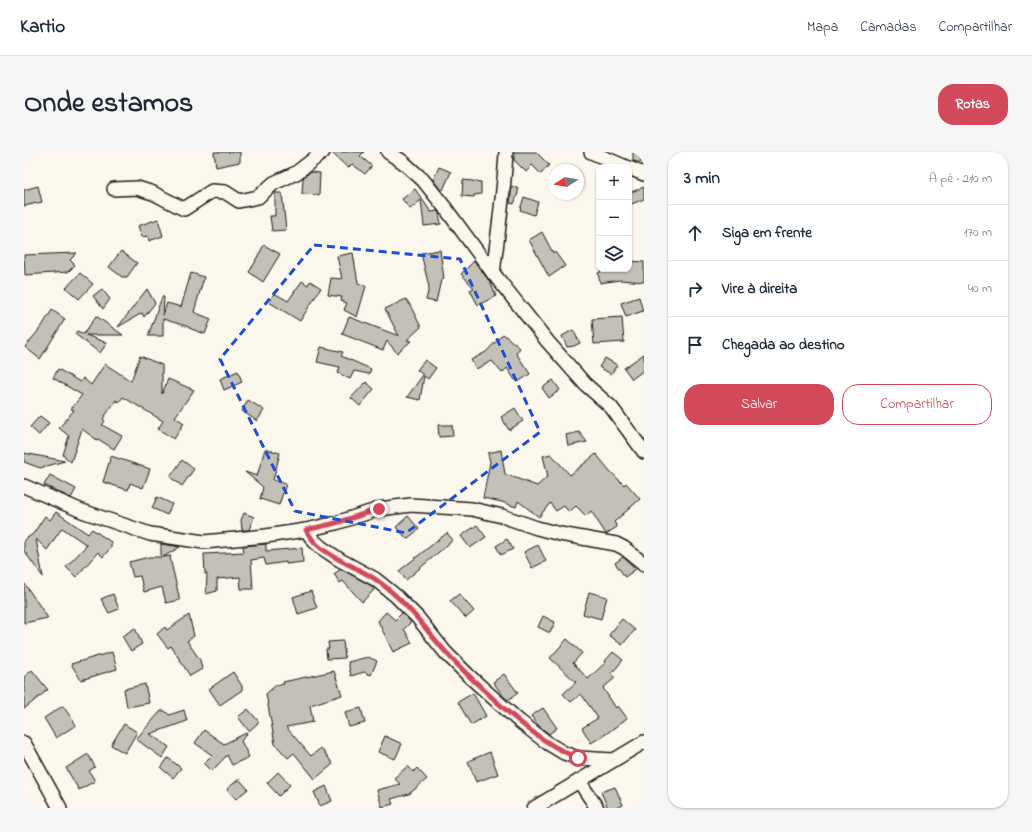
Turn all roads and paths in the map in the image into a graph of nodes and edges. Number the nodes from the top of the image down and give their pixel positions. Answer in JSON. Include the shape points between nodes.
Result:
{"nodes":[{"id":1,"x":323,"y":152,"type":"edge"},
{"id":2,"x":388,"y":152,"type":"edge"},
{"id":3,"x":506,"y":152,"type":"edge"},
{"id":4,"x":591,"y":152,"type":"edge"},
{"id":5,"x":619,"y":164,"type":"edge"},
{"id":6,"x":632,"y":169,"type":"edge"},
{"id":7,"x":644,"y":174,"type":"edge"},
{"id":8,"x":114,"y":189,"type":"dead end"},
{"id":9,"x":493,"y":273,"type":"junction"},
{"id":10,"x":644,"y":452,"type":"edge"},
{"id":11,"x":24,"y":486,"type":"edge"},
{"id":12,"x":306,"y":530,"type":"junction"},
{"id":13,"x":644,"y":564,"type":"edge"},
{"id":14,"x":644,"y":742,"type":"edge"},
{"id":15,"x":24,"y":743,"type":"edge"},
{"id":16,"x":613,"y":760,"type":"junction"},
{"id":17,"x":579,"y":781,"type":"junction"},
{"id":18,"x":60,"y":808,"type":"edge"},
{"id":19,"x":534,"y":808,"type":"edge"},
{"id":20,"x":597,"y":808,"type":"edge"}],
"edges":[{"from":1,"to":8,"type":"street","via":[[258,197],[239,201],[225,192],[212,191],[184,209],[137,188]]},
{"from":2,"to":9,"type":"street","via":[[422,180]]},
{"from":3,"to":9,"type":"street"},
{"from":4,"to":5,"type":"street"},
{"from":6,"to":7,"type":"street"},
{"from":9,"to":10,"type":"street","via":[[553,348],[611,407]]},
{"from":11,"to":12,"type":"street","via":[[116,523],[150,534],[180,539],[204,542]]},
{"from":12,"to":13,"type":"street","via":[[379,509],[411,505],[472,509],[560,534],[616,544]]},
{"from":12,"to":16,"type":"street","via":[[322,548],[375,579],[396,596],[450,656],[508,712],[531,730],[564,753],[578,758]]},
{"from":14,"to":16,"type":"street"},
{"from":15,"to":18,"type":"street"},
{"from":16,"to":17,"type":"street"},
{"from":17,"to":19,"type":"street"},
{"from":17,"to":20,"type":"street"}]}
